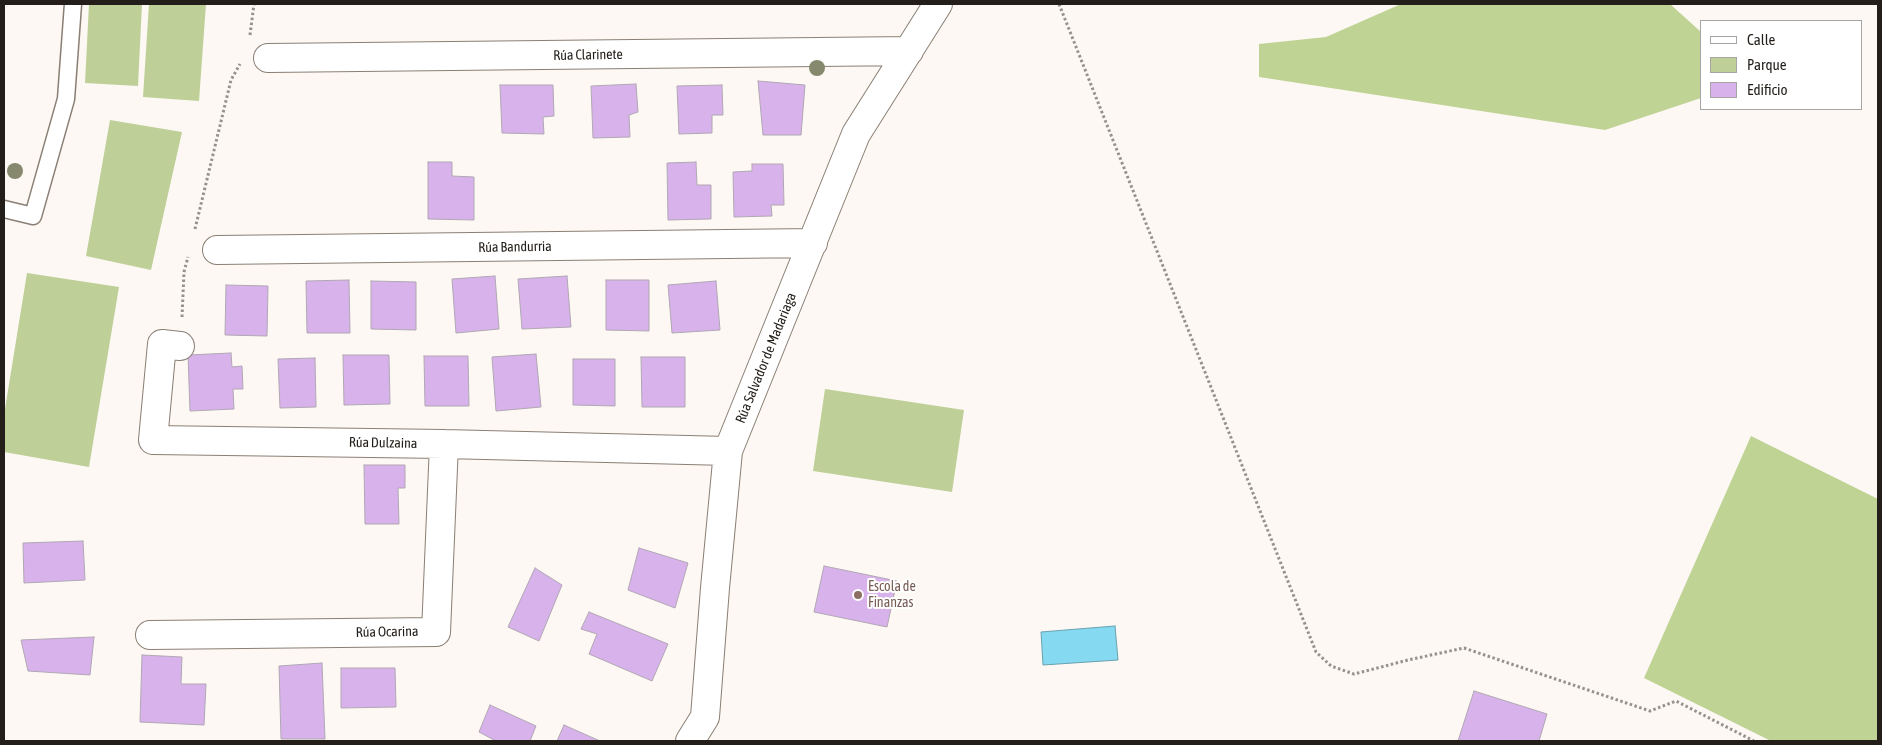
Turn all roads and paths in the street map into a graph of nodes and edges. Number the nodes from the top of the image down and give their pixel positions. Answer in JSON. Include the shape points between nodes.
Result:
{"nodes":[{"id":1,"x":73,"y":4,"type":"edge"},
{"id":2,"x":254,"y":4,"type":"edge"},
{"id":3,"x":938,"y":4,"type":"edge"},
{"id":4,"x":1059,"y":4,"type":"edge"},
{"id":5,"x":250,"y":37,"type":"dead end"},
{"id":6,"x":909,"y":51,"type":"junction"},
{"id":7,"x":256,"y":58,"type":"joint"},
{"id":8,"x":4,"y":209,"type":"edge"},
{"id":9,"x":194,"y":233,"type":"dead end"},
{"id":10,"x":813,"y":243,"type":"junction"},
{"id":11,"x":217,"y":250,"type":"dead end"},
{"id":12,"x":189,"y":252,"type":"dead end"},
{"id":13,"x":180,"y":346,"type":"joint"},
{"id":14,"x":444,"y":444,"type":"junction"},
{"id":15,"x":728,"y":451,"type":"junction"},
{"id":16,"x":150,"y":636,"type":"dead end"},
{"id":17,"x":690,"y":741,"type":"edge"},
{"id":18,"x":1754,"y":741,"type":"edge"}],
"edges":[{"from":1,"to":8,"type":"lane","via":[[66,99],[33,216]]},
{"from":2,"to":5,"type":"path"},
{"from":3,"to":6,"type":"street","name":"Rúa Salvador de Madariaga"},
{"from":4,"to":18,"type":"path","via":[[1316,652],[1331,666],[1354,674],[1464,648],[1650,712],[1676,700]]},
{"from":6,"to":7,"type":"street","name":"Rúa Clarinete"},
{"from":6,"to":10,"type":"street","name":"Rúa Salvador de Madariaga","via":[[856,134]]},
{"from":7,"to":9,"type":"path","via":[[231,80]]},
{"from":10,"to":11,"type":"street","name":"Rúa Bandurria"},
{"from":10,"to":15,"type":"street","name":"Rúa Salvador de Madariaga"},
{"from":12,"to":13,"type":"path","via":[[184,272]]},
{"from":13,"to":14,"type":"street","name":"Rúa Dulzaina","via":[[162,344],[153,440]]},
{"from":14,"to":15,"type":"street","name":"Rúa Dulzaina"},
{"from":14,"to":16,"type":"street","name":"Rúa Ocarina","via":[[436,632]]},
{"from":15,"to":17,"type":"street","name":"Rúa Salvador de Madariaga","via":[[705,717]]}]}
